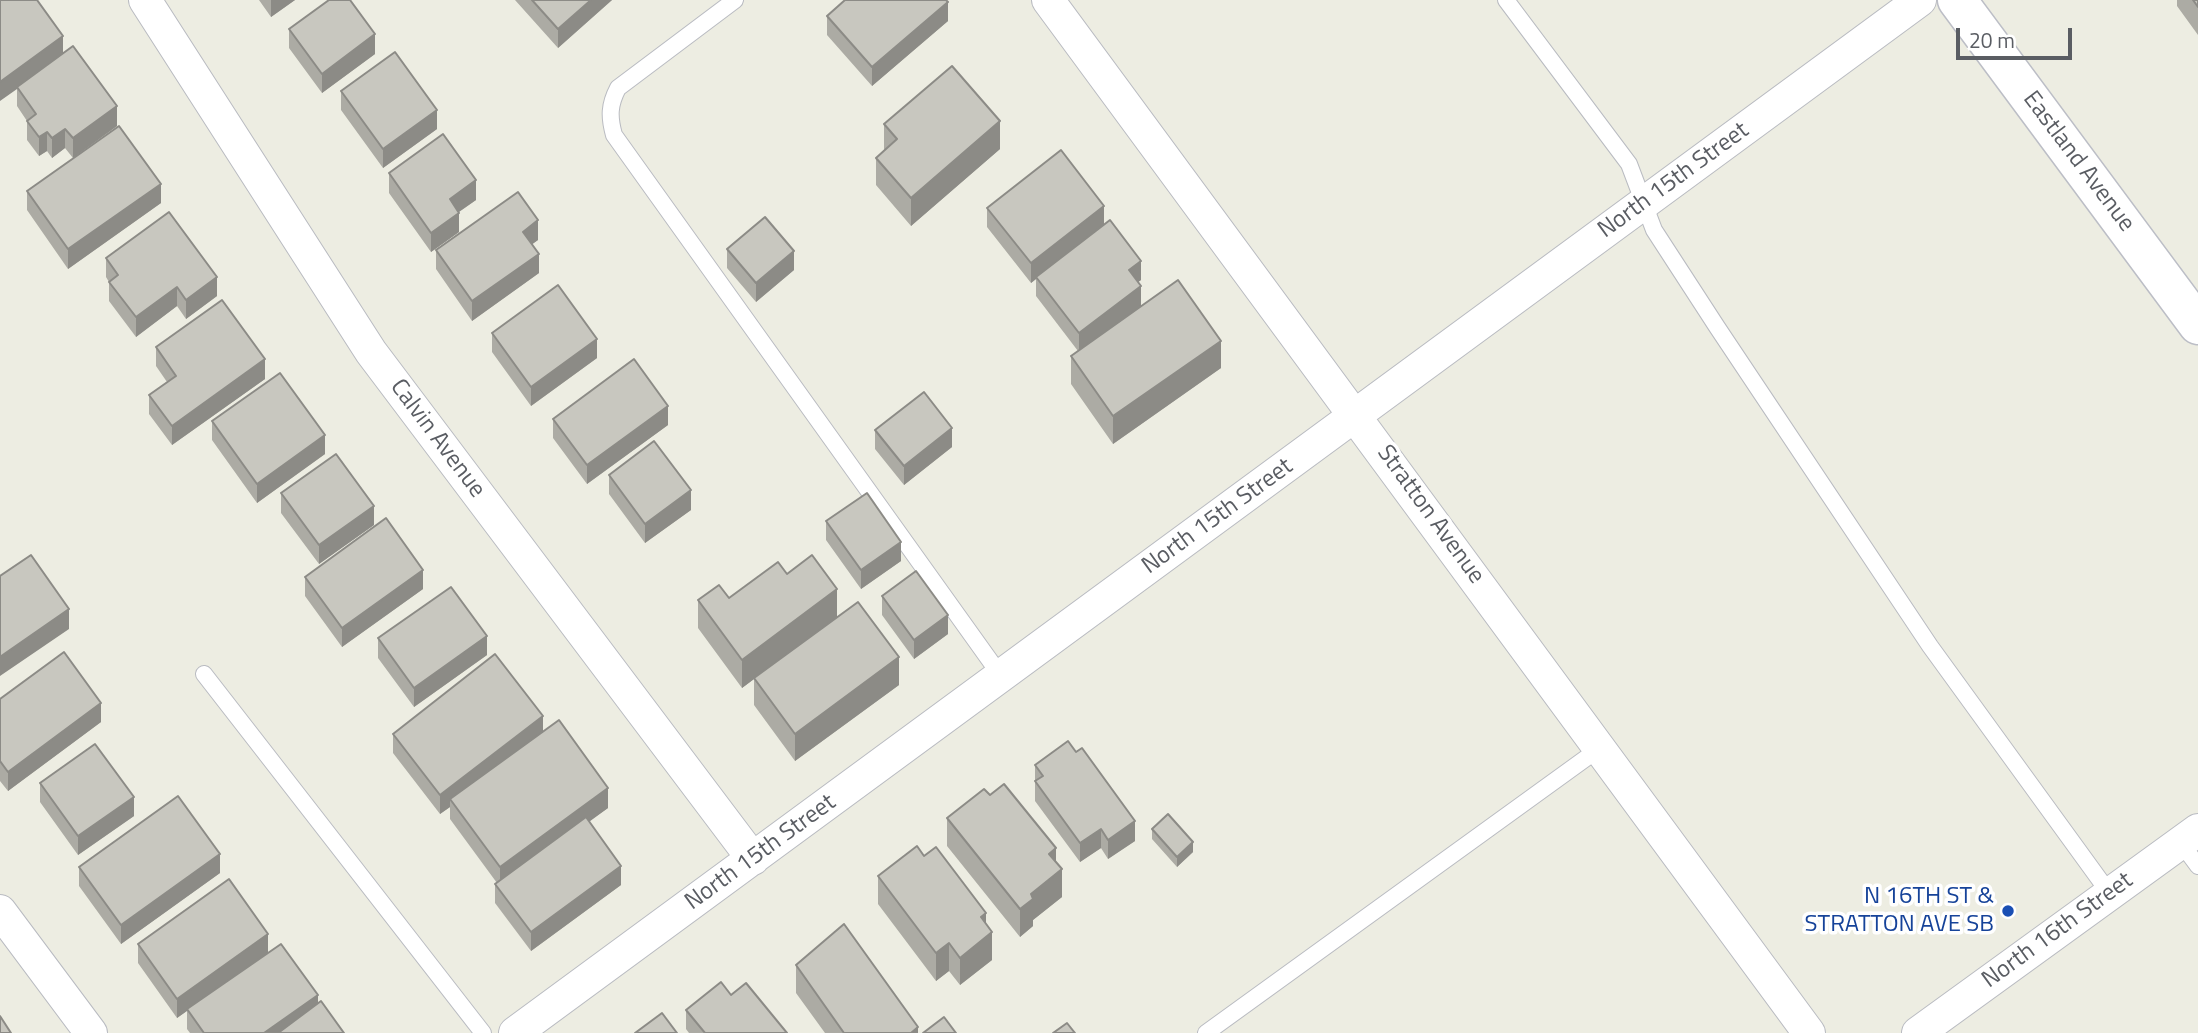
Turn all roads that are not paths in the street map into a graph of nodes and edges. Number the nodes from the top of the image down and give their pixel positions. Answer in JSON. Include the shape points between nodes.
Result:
{"nodes":[{"id":1,"x":145,"y":0,"type":"edge"},
{"id":2,"x":735,"y":0,"type":"edge"},
{"id":3,"x":1048,"y":0,"type":"edge"},
{"id":4,"x":1506,"y":0,"type":"edge"},
{"id":5,"x":1920,"y":0,"type":"edge"},
{"id":6,"x":1957,"y":0,"type":"edge"},
{"id":7,"x":1645,"y":202,"type":"junction"},
{"id":8,"x":2198,"y":324,"type":"edge"},
{"id":9,"x":1356,"y":415,"type":"junction"},
{"id":10,"x":204,"y":674,"type":"dead end"},
{"id":11,"x":1002,"y":676,"type":"junction"},
{"id":12,"x":1600,"y":748,"type":"junction"},
{"id":13,"x":2192,"y":846,"type":"edge"},
{"id":14,"x":753,"y":859,"type":"junction"},
{"id":15,"x":2110,"y":894,"type":"junction"},
{"id":16,"x":0,"y":911,"type":"edge"},
{"id":17,"x":91,"y":1033,"type":"edge"},
{"id":18,"x":483,"y":1033,"type":"edge"},
{"id":19,"x":515,"y":1033,"type":"edge"},
{"id":20,"x":1206,"y":1033,"type":"edge"},
{"id":21,"x":1809,"y":1033,"type":"edge"},
{"id":22,"x":1919,"y":1033,"type":"edge"}],
"edges":[{"from":1,"to":14,"type":"street","name":"Calvin Avenue","via":[[371,352]]},
{"from":2,"to":11,"type":"lane","via":[[618,88],[611,101],[614,135]]},
{"from":3,"to":9,"type":"street","name":"Stratton Avenue"},
{"from":4,"to":7,"type":"lane","via":[[1629,164]]},
{"from":5,"to":7,"type":"street","name":"North 15th Street"},
{"from":6,"to":8,"type":"street","name":"Eastland Avenue"},
{"from":7,"to":9,"type":"street","name":"North 15th Street"},
{"from":7,"to":15,"type":"lane","via":[[1661,242],[1930,646]]},
{"from":9,"to":11,"type":"street","name":"North 15th Street"},
{"from":9,"to":12,"type":"street","name":"Stratton Avenue"},
{"from":10,"to":18,"type":"lane"},
{"from":11,"to":14,"type":"street","name":"North 15th Street"},
{"from":12,"to":20,"type":"lane"},
{"from":12,"to":21,"type":"street","name":"Stratton Avenue"},
{"from":13,"to":15,"type":"street","name":"North 16th Street"},
{"from":14,"to":19,"type":"street","name":"North 15th Street"},
{"from":15,"to":22,"type":"street","name":"North 16th Street"},
{"from":16,"to":17,"type":"street"}]}
